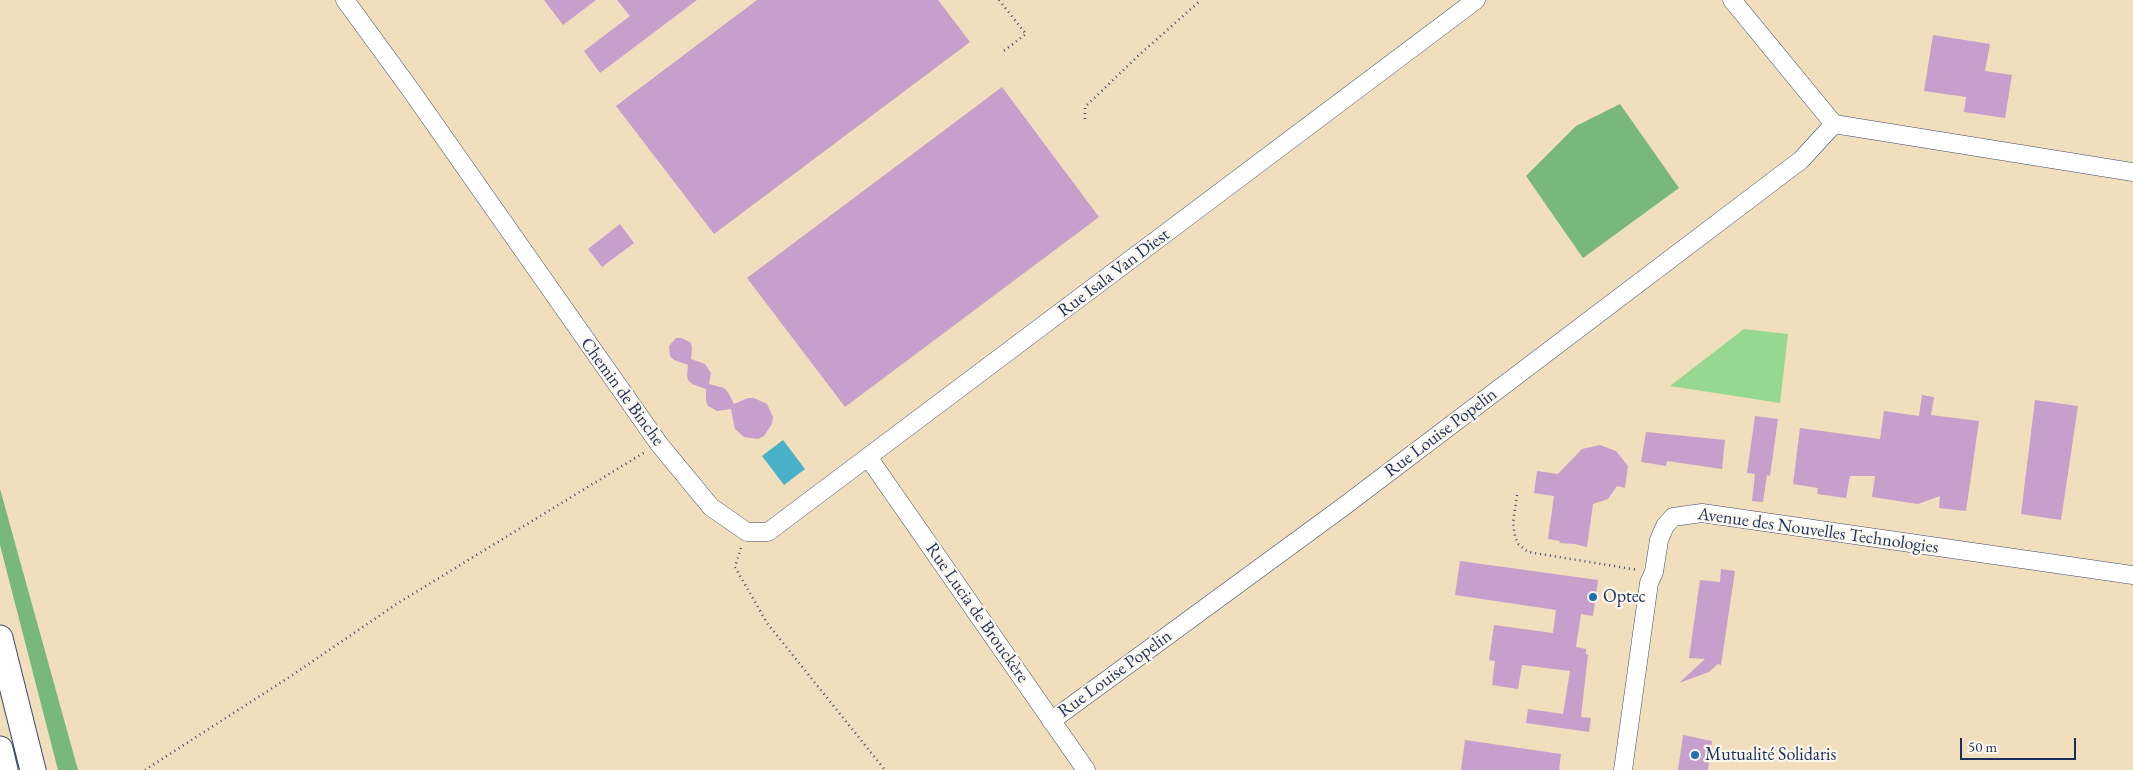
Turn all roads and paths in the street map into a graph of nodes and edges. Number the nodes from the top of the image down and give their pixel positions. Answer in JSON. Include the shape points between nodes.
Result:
{"nodes":[{"id":1,"x":345,"y":0,"type":"edge"},
{"id":2,"x":999,"y":0,"type":"edge"},
{"id":3,"x":1201,"y":0,"type":"edge"},
{"id":4,"x":1476,"y":0,"type":"edge"},
{"id":5,"x":1732,"y":0,"type":"edge"},
{"id":6,"x":1001,"y":53,"type":"dead end"},
{"id":7,"x":1085,"y":119,"type":"dead end"},
{"id":8,"x":1829,"y":130,"type":"junction"},
{"id":9,"x":2133,"y":172,"type":"edge"},
{"id":10,"x":658,"y":444,"type":"junction"},
{"id":11,"x":868,"y":457,"type":"junction"},
{"id":12,"x":1518,"y":495,"type":"dead end"},
{"id":13,"x":746,"y":532,"type":"junction"},
{"id":14,"x":1654,"y":572,"type":"junction"},
{"id":15,"x":2133,"y":575,"type":"edge"},
{"id":16,"x":0,"y":638,"type":"edge"},
{"id":17,"x":1052,"y":721,"type":"junction"},
{"id":18,"x":0,"y":749,"type":"edge"},
{"id":19,"x":5,"y":770,"type":"edge"},
{"id":20,"x":33,"y":770,"type":"edge"},
{"id":21,"x":145,"y":770,"type":"edge"},
{"id":22,"x":885,"y":770,"type":"edge"},
{"id":23,"x":1086,"y":770,"type":"edge"},
{"id":24,"x":1623,"y":770,"type":"edge"}],
"edges":[{"from":1,"to":10,"type":"street","name":"Chemin de Binche"},
{"from":2,"to":6,"type":"path","via":[[1026,34]]},
{"from":3,"to":7,"type":"path","via":[[1085,108]]},
{"from":4,"to":11,"type":"street","name":"Rue Isala Van Diest"},
{"from":5,"to":8,"type":"street"},
{"from":8,"to":9,"type":"street"},
{"from":8,"to":17,"type":"street","name":"Rue Louise Popelin","via":[[1801,160],[1762,190],[1343,507]]},
{"from":10,"to":13,"type":"street","name":"Chemin de Binche","via":[[711,507]]},
{"from":10,"to":21,"type":"path","via":[[398,603]]},
{"from":11,"to":13,"type":"street","name":"Rue Isala Van Diest","via":[[768,532]]},
{"from":11,"to":17,"type":"street","name":"Rue Lucia de Brouckère"},
{"from":12,"to":14,"type":"path","via":[[1513,522],[1515,536],[1518,544],[1528,552]]},
{"from":13,"to":22,"type":"path","via":[[735,567],[763,615]]},
{"from":14,"to":15,"type":"street","name":"Avenue des Nouvelles Technologies","via":[[1659,540],[1665,526],[1673,517],[1702,513]]},
{"from":14,"to":24,"type":"street","name":"Avenue des Nouvelles Technologies"},
{"from":16,"to":20,"type":"highway"},
{"from":17,"to":23,"type":"street","name":"Rue Lucia de Brouckère"},
{"from":18,"to":19,"type":"highway"}]}
